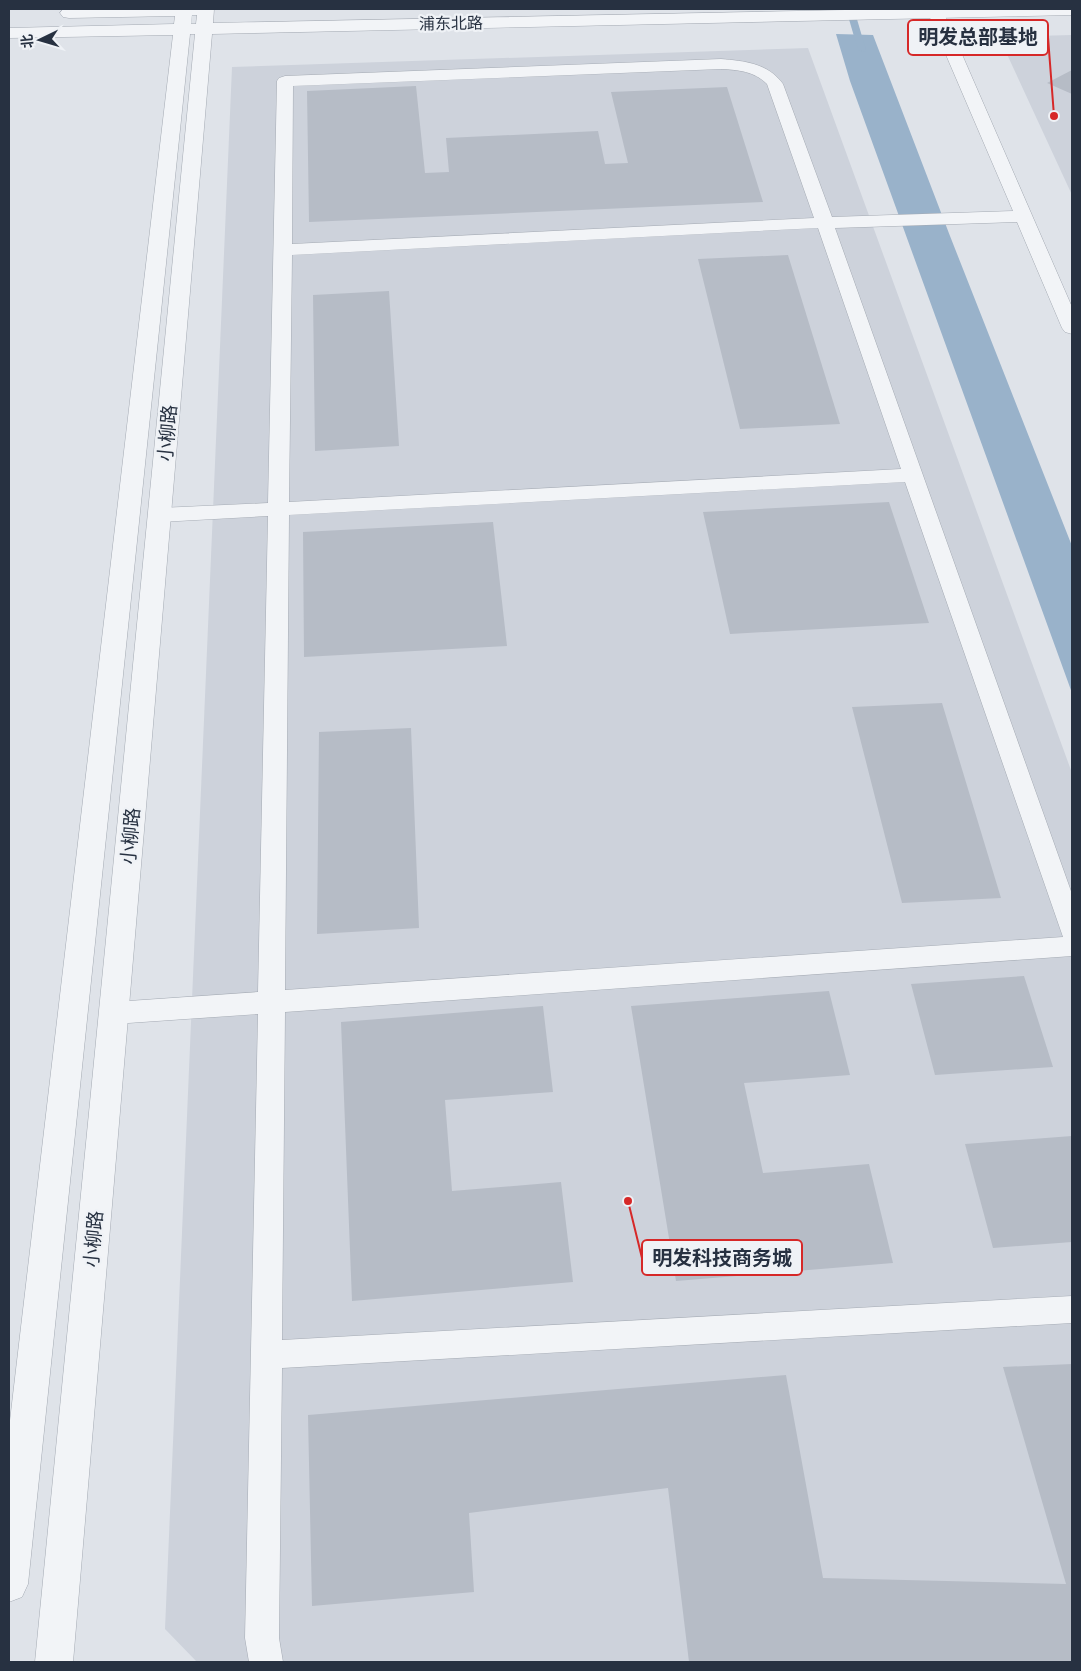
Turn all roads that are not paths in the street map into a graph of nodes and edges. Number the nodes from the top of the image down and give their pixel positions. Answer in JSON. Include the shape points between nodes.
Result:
{"nodes":[{"id":1,"x":1072,"y":10,"type":"edge"},
{"id":2,"x":936,"y":13,"type":"junction"},
{"id":3,"x":55,"y":14,"type":"dead end"},
{"id":4,"x":200,"y":18,"type":"edge"},
{"id":5,"x":9,"y":33,"type":"edge"},
{"id":6,"x":1024,"y":216,"type":"junction"},
{"id":7,"x":825,"y":224,"type":"junction"},
{"id":8,"x":282,"y":250,"type":"junction"},
{"id":9,"x":1072,"y":328,"type":"edge"},
{"id":10,"x":913,"y":475,"type":"junction"},
{"id":11,"x":278,"y":509,"type":"junction"},
{"id":12,"x":160,"y":515,"type":"junction"},
{"id":13,"x":1072,"y":930,"type":"edge"},
{"id":14,"x":1072,"y":946,"type":"edge"},
{"id":15,"x":272,"y":1002,"type":"junction"},
{"id":16,"x":114,"y":1013,"type":"junction"},
{"id":17,"x":1072,"y":1310,"type":"edge"},
{"id":18,"x":266,"y":1355,"type":"junction"},
{"id":19,"x":9,"y":1584,"type":"edge"},
{"id":20,"x":54,"y":1662,"type":"edge"},
{"id":21,"x":266,"y":1662,"type":"edge"}],
"edges":[{"from":1,"to":2,"type":"street","name":"浦东北路"},
{"from":2,"to":4,"type":"street","name":"浦东北路"},
{"from":2,"to":6,"type":"lane"},
{"from":3,"to":4,"type":"street","name":"浦东北路"},
{"from":4,"to":5,"type":"street","name":"浦东北路"},
{"from":4,"to":12,"type":"street","name":"小柳路"},
{"from":4,"to":19,"type":"street","name":"小柳路"},
{"from":6,"to":7,"type":"lane"},
{"from":6,"to":9,"type":"lane"},
{"from":7,"to":8,"type":"lane"},
{"from":7,"to":8,"type":"lane","via":[[776,88],[771,78],[749,68],[721,64],[285,81]]},
{"from":7,"to":10,"type":"lane"},
{"from":8,"to":11,"type":"lane"},
{"from":10,"to":11,"type":"lane"},
{"from":10,"to":13,"type":"lane"},
{"from":11,"to":12,"type":"lane"},
{"from":11,"to":15,"type":"lane"},
{"from":12,"to":16,"type":"street","name":"小柳路"},
{"from":14,"to":15,"type":"lane"},
{"from":15,"to":16,"type":"lane"},
{"from":15,"to":18,"type":"lane"},
{"from":16,"to":20,"type":"street","name":"小柳路"},
{"from":17,"to":18,"type":"lane"},
{"from":18,"to":21,"type":"lane","via":[[262,1638]]}]}
